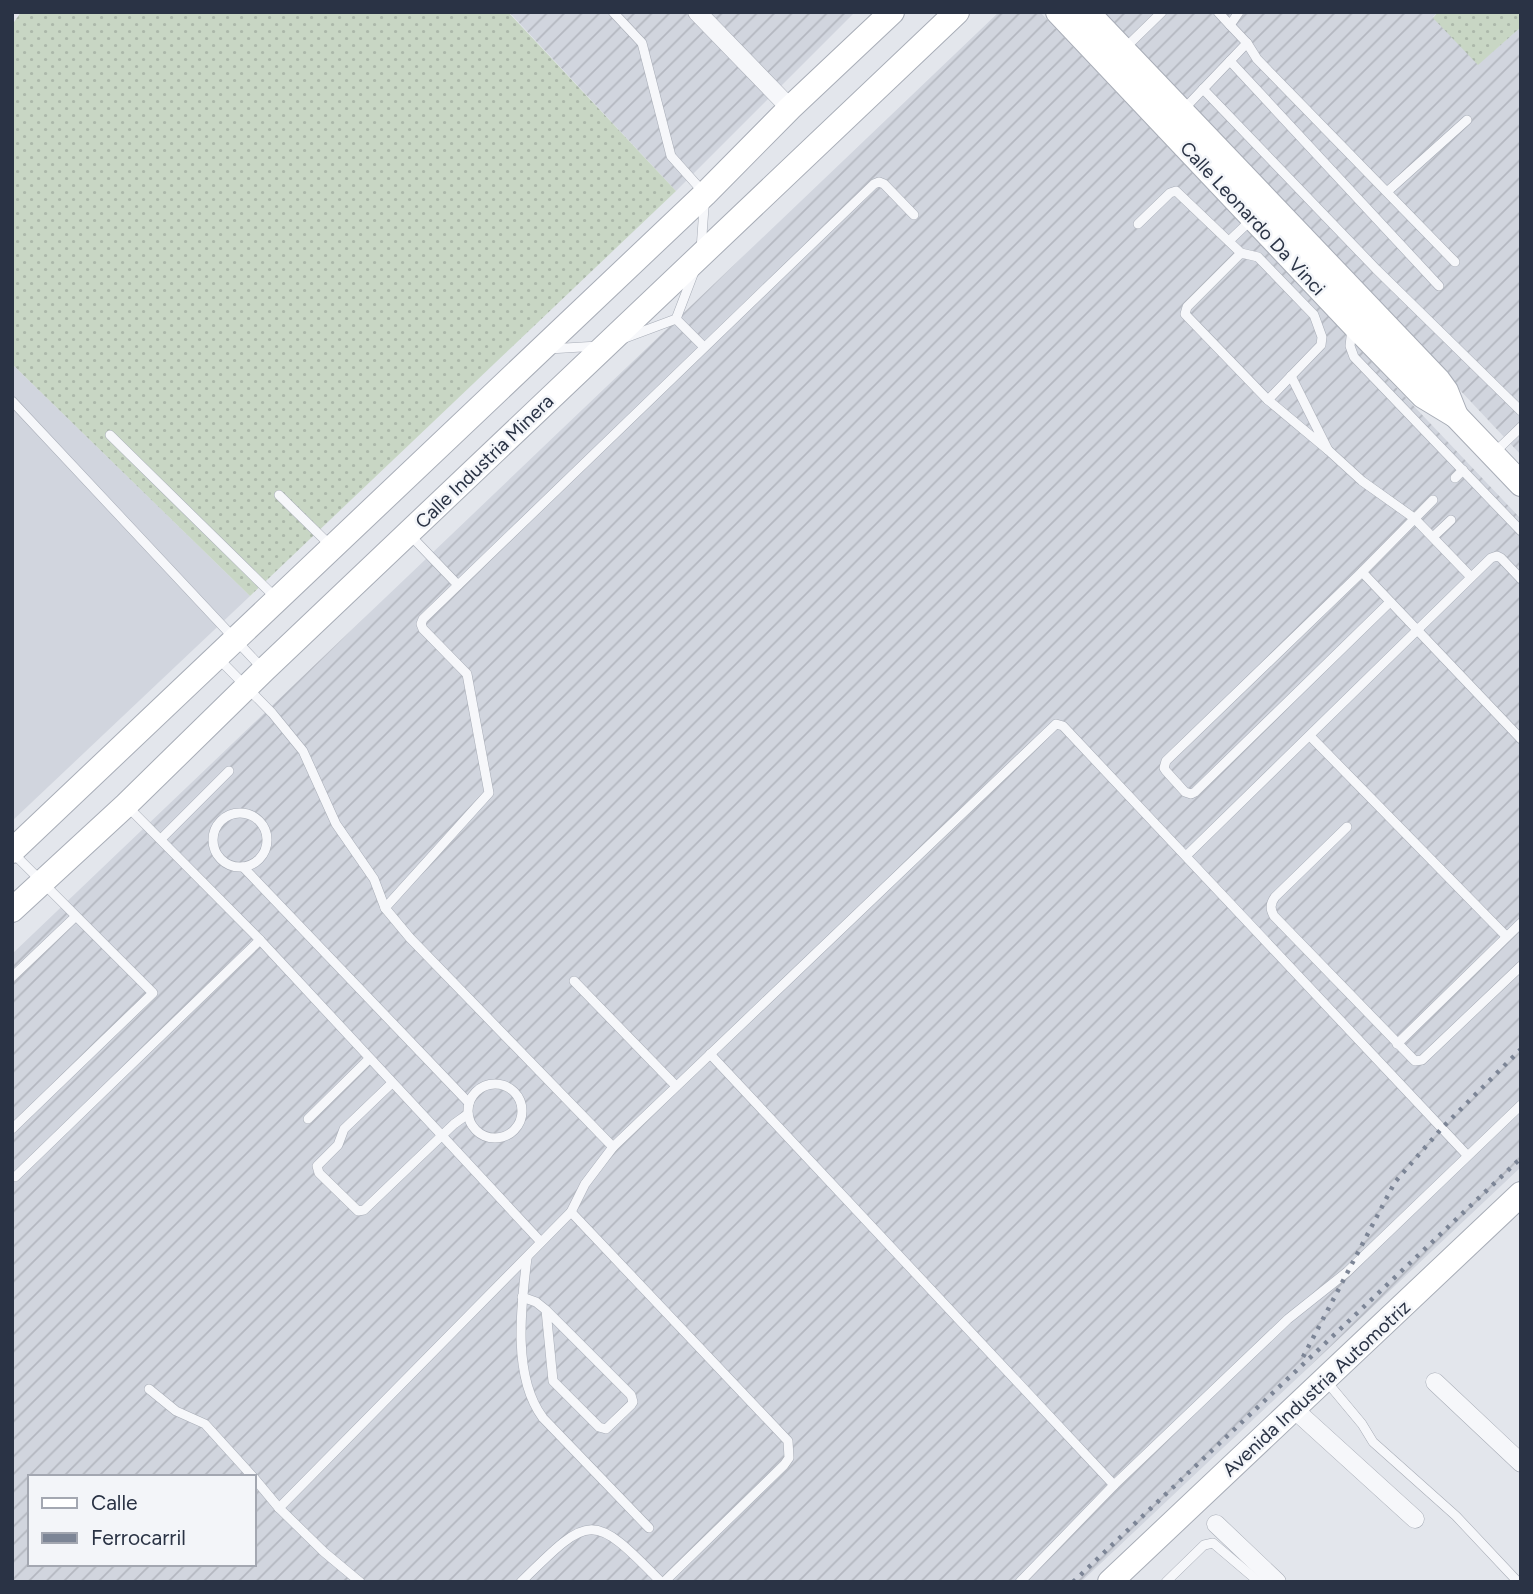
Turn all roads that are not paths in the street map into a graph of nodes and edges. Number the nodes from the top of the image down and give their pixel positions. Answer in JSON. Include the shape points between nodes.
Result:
{"nodes":[{"id":1,"x":613,"y":12,"type":"edge"},
{"id":2,"x":697,"y":12,"type":"edge"},
{"id":3,"x":957,"y":12,"type":"edge"},
{"id":4,"x":1058,"y":12,"type":"edge"},
{"id":5,"x":1087,"y":12,"type":"edge"},
{"id":6,"x":1163,"y":12,"type":"edge"},
{"id":7,"x":1218,"y":12,"type":"edge"},
{"id":8,"x":1239,"y":12,"type":"edge"},
{"id":9,"x":882,"y":15,"type":"edge"},
{"id":10,"x":1230,"y":24,"type":"junction"},
{"id":11,"x":1247,"y":43,"type":"junction"},
{"id":12,"x":1123,"y":50,"type":"junction"},
{"id":13,"x":1230,"y":61,"type":"junction"},
{"id":14,"x":1203,"y":89,"type":"junction"},
{"id":15,"x":790,"y":108,"type":"junction"},
{"id":16,"x":1181,"y":112,"type":"junction"},
{"id":17,"x":1467,"y":120,"type":"dead end"},
{"id":18,"x":1388,"y":191,"type":"junction"},
{"id":19,"x":705,"y":194,"type":"junction"},
{"id":20,"x":914,"y":215,"type":"dead end"},
{"id":21,"x":1252,"y":218,"type":"junction"},
{"id":22,"x":1138,"y":224,"type":"dead end"},
{"id":23,"x":1229,"y":241,"type":"junction"},
{"id":24,"x":1241,"y":253,"type":"junction"},
{"id":25,"x":700,"y":254,"type":"junction"},
{"id":26,"x":1455,"y":262,"type":"dead end"},
{"id":27,"x":1439,"y":286,"type":"dead end"},
{"id":28,"x":1348,"y":307,"type":"junction"},
{"id":29,"x":676,"y":319,"type":"junction"},
{"id":30,"x":604,"y":345,"type":"junction"},
{"id":31,"x":704,"y":347,"type":"junction"},
{"id":32,"x":539,"y":350,"type":"junction"},
{"id":33,"x":1291,"y":376,"type":"junction"},
{"id":34,"x":1268,"y":400,"type":"junction"},
{"id":35,"x":12,"y":401,"type":"edge"},
{"id":36,"x":1421,"y":409,"type":"junction"},
{"id":37,"x":1521,"y":411,"type":"edge"},
{"id":38,"x":1456,"y":416,"type":"junction"},
{"id":39,"x":1521,"y":427,"type":"edge"},
{"id":40,"x":110,"y":435,"type":"dead end"},
{"id":41,"x":1328,"y":450,"type":"junction"},
{"id":42,"x":1492,"y":454,"type":"junction"},
{"id":43,"x":1463,"y":470,"type":"junction"},
{"id":44,"x":1455,"y":478,"type":"dead end"},
{"id":45,"x":1521,"y":484,"type":"edge"},
{"id":46,"x":1482,"y":490,"type":"junction"},
{"id":47,"x":279,"y":495,"type":"dead end"},
{"id":48,"x":1473,"y":498,"type":"dead end"},
{"id":49,"x":1433,"y":500,"type":"dead end"},
{"id":50,"x":1414,"y":518,"type":"junction"},
{"id":51,"x":1451,"y":520,"type":"dead end"},
{"id":52,"x":1521,"y":531,"type":"edge"},
{"id":53,"x":408,"y":533,"type":"junction"},
{"id":54,"x":1433,"y":537,"type":"junction"},
{"id":55,"x":332,"y":548,"type":"junction"},
{"id":56,"x":1362,"y":572,"type":"junction"},
{"id":57,"x":1471,"y":577,"type":"junction"},
{"id":58,"x":1521,"y":579,"type":"edge"},
{"id":59,"x":458,"y":584,"type":"junction"},
{"id":60,"x":278,"y":600,"type":"junction"},
{"id":61,"x":1391,"y":602,"type":"junction"},
{"id":62,"x":1418,"y":631,"type":"junction"},
{"id":63,"x":236,"y":640,"type":"junction"},
{"id":64,"x":218,"y":657,"type":"junction"},
{"id":65,"x":256,"y":678,"type":"junction"},
{"id":66,"x":1310,"y":736,"type":"junction"},
{"id":67,"x":1521,"y":739,"type":"edge"},
{"id":68,"x":229,"y":771,"type":"dead end"},
{"id":69,"x":126,"y":805,"type":"junction"},
{"id":70,"x":1347,"y":827,"type":"dead end"},
{"id":71,"x":162,"y":839,"type":"junction"},
{"id":72,"x":12,"y":852,"type":"edge"},
{"id":73,"x":1186,"y":856,"type":"junction"},
{"id":74,"x":243,"y":867,"type":"junction"},
{"id":75,"x":42,"y":882,"type":"junction"},
{"id":76,"x":385,"y":908,"type":"junction"},
{"id":77,"x":12,"y":910,"type":"edge"},
{"id":78,"x":75,"y":916,"type":"junction"},
{"id":79,"x":1521,"y":923,"type":"edge"},
{"id":80,"x":1506,"y":936,"type":"junction"},
{"id":81,"x":260,"y":940,"type":"junction"},
{"id":82,"x":1521,"y":966,"type":"edge"},
{"id":83,"x":12,"y":977,"type":"edge"},
{"id":84,"x":574,"y":981,"type":"dead end"},
{"id":85,"x":1397,"y":1044,"type":"junction"},
{"id":86,"x":710,"y":1054,"type":"junction"},
{"id":87,"x":369,"y":1059,"type":"junction"},
{"id":88,"x":392,"y":1083,"type":"junction"},
{"id":89,"x":676,"y":1086,"type":"junction"},
{"id":90,"x":469,"y":1103,"type":"junction"},
{"id":91,"x":1521,"y":1105,"type":"edge"},
{"id":92,"x":468,"y":1114,"type":"junction"},
{"id":93,"x":307,"y":1119,"type":"dead end"},
{"id":94,"x":12,"y":1129,"type":"edge"},
{"id":95,"x":442,"y":1136,"type":"junction"},
{"id":96,"x":613,"y":1147,"type":"junction"},
{"id":97,"x":1467,"y":1155,"type":"junction"},
{"id":98,"x":15,"y":1177,"type":"dead end"},
{"id":99,"x":1521,"y":1194,"type":"edge"},
{"id":100,"x":571,"y":1212,"type":"junction"},
{"id":101,"x":541,"y":1242,"type":"junction"},
{"id":102,"x":527,"y":1258,"type":"junction"},
{"id":103,"x":522,"y":1297,"type":"junction"},
{"id":104,"x":546,"y":1310,"type":"junction"},
{"id":105,"x":1325,"y":1380,"type":"junction"},
{"id":106,"x":1435,"y":1382,"type":"dead end"},
{"id":107,"x":149,"y":1389,"type":"dead end"},
{"id":108,"x":1295,"y":1410,"type":"junction"},
{"id":109,"x":1521,"y":1463,"type":"edge"},
{"id":110,"x":251,"y":1475,"type":"edge"},
{"id":111,"x":256,"y":1481,"type":"edge"},
{"id":112,"x":1114,"y":1485,"type":"junction"},
{"id":113,"x":279,"y":1508,"type":"junction"},
{"id":114,"x":1415,"y":1519,"type":"dead end"},
{"id":115,"x":1216,"y":1524,"type":"dead end"},
{"id":116,"x":649,"y":1528,"type":"dead end"},
{"id":117,"x":360,"y":1582,"type":"edge"},
{"id":118,"x":521,"y":1582,"type":"edge"},
{"id":119,"x":663,"y":1582,"type":"edge"},
{"id":120,"x":1020,"y":1582,"type":"edge"},
{"id":121,"x":1110,"y":1582,"type":"edge"},
{"id":122,"x":1167,"y":1582,"type":"edge"},
{"id":123,"x":1259,"y":1582,"type":"edge"},
{"id":124,"x":1277,"y":1582,"type":"edge"},
{"id":125,"x":1518,"y":1582,"type":"edge"}],
"edges":[{"from":1,"to":19,"type":"lane","via":[[642,43],[671,156]]},
{"from":2,"to":15,"type":"street"},
{"from":3,"to":25,"type":"main road","name":"Calle Industria Minera"},
{"from":4,"to":21,"type":"main road","name":"Calle Leonardo Da Vinci"},
{"from":5,"to":12,"type":"main road","name":"Calle Leonardo Da Vinci"},
{"from":6,"to":12,"type":"lane"},
{"from":7,"to":10,"type":"lane"},
{"from":8,"to":10,"type":"lane"},
{"from":9,"to":15,"type":"main road"},
{"from":10,"to":11,"type":"lane"},
{"from":11,"to":13,"type":"lane"},
{"from":11,"to":18,"type":"lane","via":[[1257,59]]},
{"from":12,"to":16,"type":"main road","name":"Calle Leonardo Da Vinci"},
{"from":13,"to":14,"type":"lane"},
{"from":13,"to":27,"type":"lane"},
{"from":14,"to":16,"type":"lane"},
{"from":14,"to":37,"type":"lane"},
{"from":15,"to":19,"type":"main road"},
{"from":16,"to":28,"type":"main road","name":"Calle Leonardo Da Vinci"},
{"from":17,"to":18,"type":"lane"},
{"from":18,"to":26,"type":"lane"},
{"from":19,"to":25,"type":"lane"},
{"from":19,"to":32,"type":"main road"},
{"from":20,"to":31,"type":"lane","via":[[884,184],[874,184]]},
{"from":21,"to":23,"type":"lane"},
{"from":21,"to":28,"type":"main road","name":"Calle Leonardo Da Vinci"},
{"from":22,"to":23,"type":"lane","via":[[1176,191]]},
{"from":23,"to":24,"type":"lane"},
{"from":24,"to":33,"type":"lane","via":[[1256,256],[1316,318],[1323,341]]},
{"from":24,"to":34,"type":"lane","via":[[1185,314]]},
{"from":25,"to":29,"type":"lane"},
{"from":25,"to":30,"type":"main road","name":"Calle Industria Minera"},
{"from":28,"to":36,"type":"main road","name":"Calle Leonardo Da Vinci"},
{"from":28,"to":38,"type":"main road","name":"Calle Leonardo Da Vinci","via":[[1438,380]]},
{"from":29,"to":30,"type":"lane"},
{"from":29,"to":31,"type":"lane"},
{"from":30,"to":32,"type":"lane"},
{"from":30,"to":53,"type":"main road","name":"Calle Industria Minera"},
{"from":31,"to":59,"type":"lane"},
{"from":32,"to":55,"type":"main road"},
{"from":33,"to":34,"type":"lane"},
{"from":33,"to":41,"type":"lane"},
{"from":34,"to":41,"type":"lane"},
{"from":35,"to":63,"type":"lane"},
{"from":36,"to":38,"type":"main road","name":"Calle Leonardo Da Vinci"},
{"from":36,"to":43,"type":"lane"},
{"from":38,"to":42,"type":"main road","name":"Calle Leonardo Da Vinci"},
{"from":39,"to":42,"type":"lane"},
{"from":40,"to":60,"type":"lane"},
{"from":41,"to":50,"type":"lane"},
{"from":42,"to":45,"type":"main road","name":"Calle Leonardo Da Vinci"},
{"from":43,"to":44,"type":"lane"},
{"from":43,"to":46,"type":"lane"},
{"from":46,"to":48,"type":"lane"},
{"from":46,"to":52,"type":"lane"},
{"from":47,"to":55,"type":"lane"},
{"from":49,"to":50,"type":"lane"},
{"from":50,"to":54,"type":"lane"},
{"from":50,"to":56,"type":"lane"},
{"from":51,"to":54,"type":"lane"},
{"from":53,"to":59,"type":"lane"},
{"from":53,"to":65,"type":"main road","name":"Calle Industria Minera"},
{"from":54,"to":57,"type":"lane"},
{"from":55,"to":60,"type":"main road"},
{"from":56,"to":61,"type":"lane"},
{"from":56,"to":61,"type":"lane","via":[[1166,761],[1166,772],[1185,792],[1195,792]]},
{"from":57,"to":58,"type":"lane","via":[[1497,556]]},
{"from":57,"to":62,"type":"lane"},
{"from":59,"to":76,"type":"lane","via":[[421,624],[467,674],[489,793]]},
{"from":60,"to":63,"type":"main road"},
{"from":61,"to":62,"type":"lane"},
{"from":62,"to":66,"type":"lane"},
{"from":62,"to":67,"type":"lane"},
{"from":63,"to":64,"type":"main road"},
{"from":63,"to":65,"type":"lane"},
{"from":64,"to":65,"type":"lane"},
{"from":64,"to":72,"type":"main road"},
{"from":65,"to":69,"type":"main road","name":"Calle Industria Minera"},
{"from":65,"to":76,"type":"lane","via":[[303,751],[336,824],[374,879]]},
{"from":66,"to":73,"type":"lane"},
{"from":66,"to":80,"type":"lane"},
{"from":68,"to":71,"type":"lane"},
{"from":69,"to":71,"type":"lane"},
{"from":69,"to":75,"type":"main road","name":"Calle Industria Minera"},
{"from":70,"to":85,"type":"lane","via":[[1275,897],[1271,910]]},
{"from":71,"to":81,"type":"lane"},
{"from":72,"to":75,"type":"lane"},
{"from":73,"to":86,"type":"lane","via":[[1063,726],[1056,724]]},
{"from":73,"to":97,"type":"lane"},
{"from":74,"to":74,"type":"lane","via":[[259,860],[267,844],[264,826],[242,813],[225,817],[213,840],[226,863]]},
{"from":74,"to":90,"type":"lane"},
{"from":75,"to":77,"type":"main road","name":"Calle Industria Minera"},
{"from":75,"to":78,"type":"lane"},
{"from":76,"to":96,"type":"lane"},
{"from":78,"to":83,"type":"lane"},
{"from":78,"to":94,"type":"lane","via":[[153,993]]},
{"from":79,"to":80,"type":"lane"},
{"from":80,"to":85,"type":"lane"},
{"from":81,"to":87,"type":"lane"},
{"from":81,"to":98,"type":"lane"},
{"from":82,"to":85,"type":"lane","via":[[1422,1060],[1415,1061]]},
{"from":84,"to":89,"type":"lane"},
{"from":86,"to":89,"type":"lane"},
{"from":86,"to":112,"type":"lane"},
{"from":87,"to":88,"type":"lane"},
{"from":87,"to":93,"type":"lane"},
{"from":88,"to":95,"type":"lane"},
{"from":88,"to":95,"type":"lane","via":[[344,1129],[338,1145],[319,1163],[317,1170],[325,1180],[361,1212]]},
{"from":89,"to":96,"type":"lane"},
{"from":90,"to":92,"type":"lane"},
{"from":90,"to":92,"type":"lane","via":[[488,1085],[505,1086],[519,1098],[522,1115],[513,1131],[497,1138],[473,1129]]},
{"from":91,"to":97,"type":"lane"},
{"from":92,"to":95,"type":"lane"},
{"from":95,"to":101,"type":"lane"},
{"from":96,"to":100,"type":"lane"},
{"from":97,"to":112,"type":"lane","via":[[1347,1272],[1288,1319]]},
{"from":99,"to":105,"type":"main road","name":"Avenida Industria Automotriz"},
{"from":100,"to":101,"type":"lane"},
{"from":100,"to":119,"type":"lane","via":[[788,1441],[789,1458],[784,1465]]},
{"from":101,"to":102,"type":"lane"},
{"from":102,"to":103,"type":"lane"},
{"from":102,"to":113,"type":"lane"},
{"from":103,"to":104,"type":"lane"},
{"from":103,"to":116,"type":"lane","via":[[526,1381],[536,1408]]},
{"from":104,"to":104,"type":"lane","via":[[633,1398],[606,1429],[552,1379]]},
{"from":105,"to":108,"type":"main road","name":"Avenida Industria Automotriz"},
{"from":105,"to":125,"type":"lane","via":[[1374,1442],[1456,1516]]},
{"from":106,"to":109,"type":"street"},
{"from":107,"to":110,"type":"lane","via":[[176,1411],[205,1424]]},
{"from":108,"to":114,"type":"street"},
{"from":108,"to":121,"type":"main road","name":"Avenida Industria Automotriz"},
{"from":111,"to":113,"type":"lane"},
{"from":112,"to":120,"type":"lane"},
{"from":113,"to":117,"type":"lane"},
{"from":115,"to":124,"type":"street"},
{"from":118,"to":119,"type":"lane","via":[[551,1552],[584,1529],[620,1540]]},
{"from":122,"to":123,"type":"lane","via":[[1209,1543],[1220,1547]]}]}
